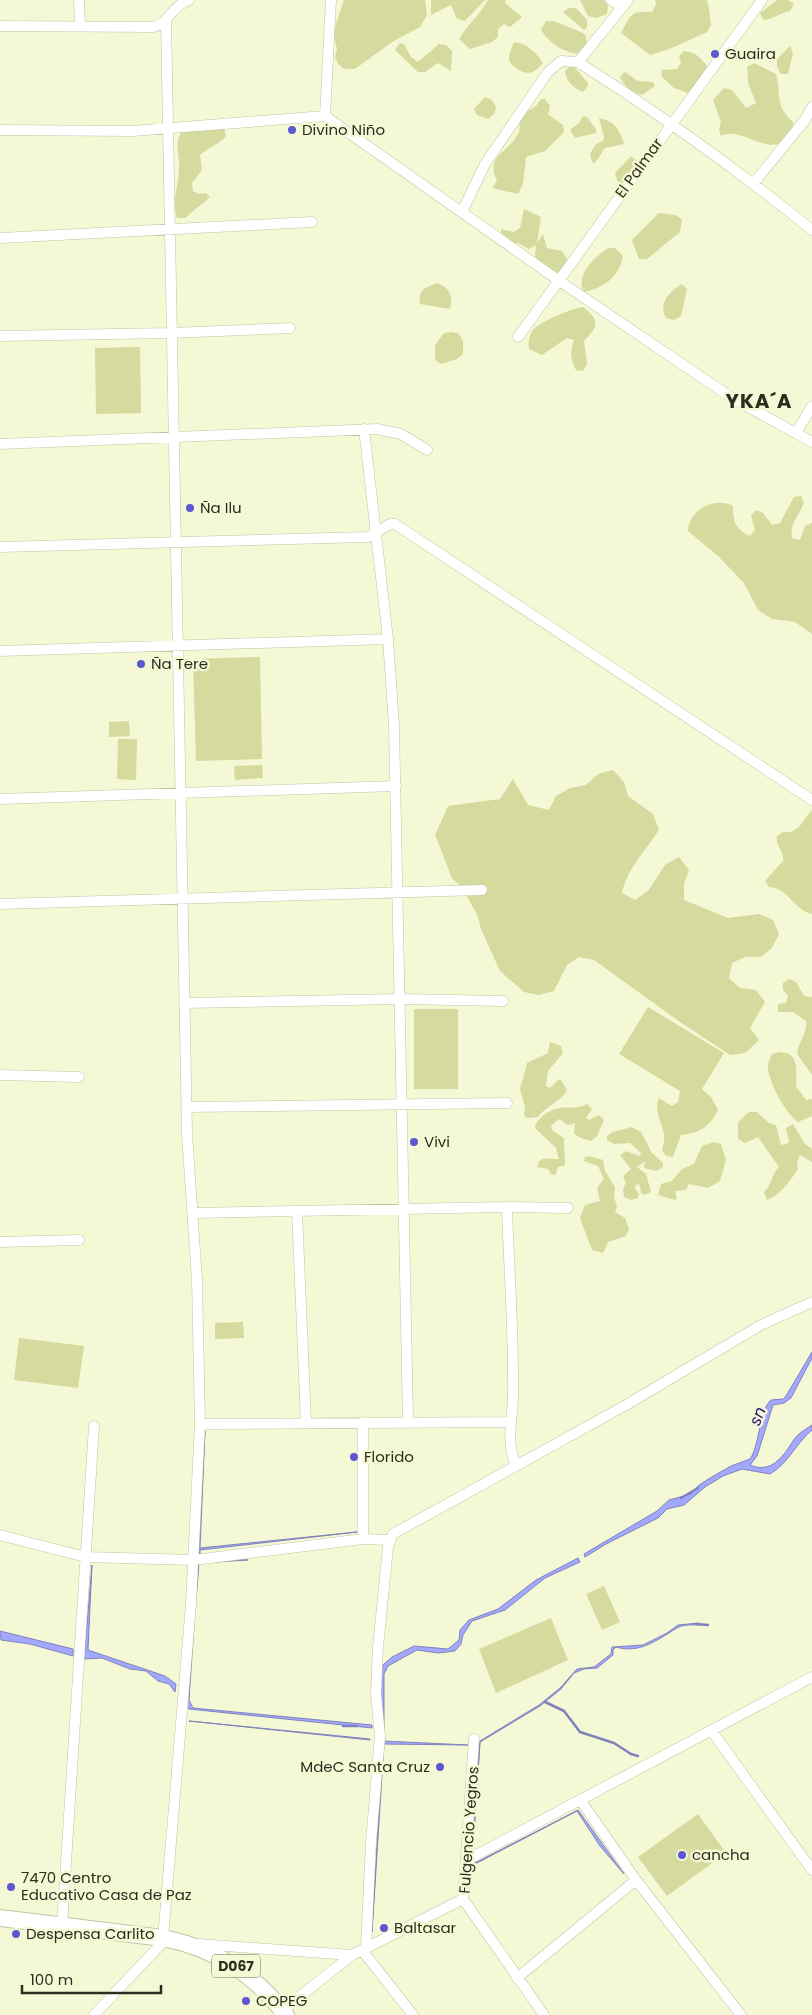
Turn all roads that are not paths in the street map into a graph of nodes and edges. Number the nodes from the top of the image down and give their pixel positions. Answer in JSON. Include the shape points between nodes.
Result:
{"nodes":[{"id":1,"x":79,"y":0,"type":"edge"},
{"id":2,"x":188,"y":0,"type":"edge"},
{"id":3,"x":331,"y":0,"type":"edge"},
{"id":4,"x":611,"y":0,"type":"edge"},
{"id":5,"x":762,"y":0,"type":"edge"},
{"id":6,"x":625,"y":4,"type":"edge"},
{"id":7,"x":166,"y":20,"type":"junction"},
{"id":8,"x":80,"y":25,"type":"junction"},
{"id":9,"x":0,"y":26,"type":"edge"},
{"id":10,"x":578,"y":62,"type":"junction"},
{"id":11,"x":812,"y":107,"type":"edge"},
{"id":12,"x":325,"y":117,"type":"junction"},
{"id":13,"x":670,"y":126,"type":"junction"},
{"id":14,"x":168,"y":127,"type":"junction"},
{"id":15,"x":0,"y":130,"type":"edge"},
{"id":16,"x":753,"y":184,"type":"junction"},
{"id":17,"x":462,"y":212,"type":"junction"},
{"id":18,"x":312,"y":222,"type":"dead end"},
{"id":19,"x":170,"y":229,"type":"junction"},
{"id":20,"x":812,"y":230,"type":"edge"},
{"id":21,"x":0,"y":238,"type":"edge"},
{"id":22,"x":558,"y":280,"type":"junction"},
{"id":23,"x":290,"y":328,"type":"dead end"},
{"id":24,"x":172,"y":333,"type":"junction"},
{"id":25,"x":0,"y":336,"type":"edge"},
{"id":26,"x":518,"y":337,"type":"dead end"},
{"id":27,"x":812,"y":406,"type":"edge"},
{"id":28,"x":364,"y":429,"type":"junction"},
{"id":29,"x":796,"y":434,"type":"junction"},
{"id":30,"x":174,"y":437,"type":"junction"},
{"id":31,"x":812,"y":442,"type":"edge"},
{"id":32,"x":0,"y":444,"type":"edge"},
{"id":33,"x":427,"y":450,"type":"dead end"},
{"id":34,"x":376,"y":534,"type":"junction"},
{"id":35,"x":175,"y":542,"type":"junction"},
{"id":36,"x":0,"y":547,"type":"edge"},
{"id":37,"x":388,"y":639,"type":"junction"},
{"id":38,"x":177,"y":648,"type":"junction"},
{"id":39,"x":0,"y":651,"type":"edge"},
{"id":40,"x":396,"y":786,"type":"junction"},
{"id":41,"x":180,"y":793,"type":"junction"},
{"id":42,"x":0,"y":799,"type":"edge"},
{"id":43,"x":812,"y":800,"type":"edge"},
{"id":44,"x":482,"y":890,"type":"dead end"},
{"id":45,"x":398,"y":893,"type":"junction"},
{"id":46,"x":182,"y":899,"type":"junction"},
{"id":47,"x":0,"y":904,"type":"edge"},
{"id":48,"x":400,"y":999,"type":"junction"},
{"id":49,"x":503,"y":1002,"type":"dead end"},
{"id":50,"x":184,"y":1003,"type":"junction"},
{"id":51,"x":0,"y":1075,"type":"edge"},
{"id":52,"x":79,"y":1077,"type":"dead end"},
{"id":53,"x":507,"y":1103,"type":"dead end"},
{"id":54,"x":402,"y":1105,"type":"junction"},
{"id":55,"x":186,"y":1108,"type":"junction"},
{"id":56,"x":507,"y":1207,"type":"junction"},
{"id":57,"x":404,"y":1208,"type":"junction"},
{"id":58,"x":568,"y":1208,"type":"dead end"},
{"id":59,"x":297,"y":1211,"type":"junction"},
{"id":60,"x":193,"y":1213,"type":"junction"},
{"id":61,"x":79,"y":1240,"type":"dead end"},
{"id":62,"x":0,"y":1242,"type":"edge"},
{"id":63,"x":812,"y":1302,"type":"edge"},
{"id":64,"x":408,"y":1421,"type":"junction"},
{"id":65,"x":363,"y":1422,"type":"junction"},
{"id":66,"x":510,"y":1422,"type":"junction"},
{"id":67,"x":306,"y":1423,"type":"junction"},
{"id":68,"x":200,"y":1424,"type":"junction"},
{"id":69,"x":94,"y":1426,"type":"dead end"},
{"id":70,"x":516,"y":1465,"type":"junction"},
{"id":71,"x":0,"y":1535,"type":"edge"},
{"id":72,"x":363,"y":1539,"type":"junction"},
{"id":73,"x":389,"y":1540,"type":"junction"},
{"id":74,"x":86,"y":1557,"type":"junction"},
{"id":75,"x":194,"y":1560,"type":"junction"},
{"id":76,"x":812,"y":1678,"type":"edge"},
{"id":77,"x":712,"y":1730,"type":"junction"},
{"id":78,"x":474,"y":1739,"type":"dead end"},
{"id":79,"x":580,"y":1801,"type":"junction"},
{"id":80,"x":467,"y":1860,"type":"junction"},
{"id":81,"x":812,"y":1870,"type":"edge"},
{"id":82,"x":636,"y":1880,"type":"junction"},
{"id":83,"x":463,"y":1899,"type":"junction"},
{"id":84,"x":0,"y":1918,"type":"edge"},
{"id":85,"x":62,"y":1925,"type":"junction"},
{"id":86,"x":165,"y":1938,"type":"junction"},
{"id":87,"x":188,"y":1943,"type":"junction"},
{"id":88,"x":364,"y":1948,"type":"junction"},
{"id":89,"x":352,"y":1955,"type":"junction"},
{"id":90,"x":517,"y":1978,"type":"junction"},
{"id":91,"x":282,"y":2013,"type":"edge"},
{"id":92,"x":94,"y":2015,"type":"edge"},
{"id":93,"x":413,"y":2015,"type":"edge"},
{"id":94,"x":544,"y":2015,"type":"edge"},
{"id":95,"x":742,"y":2015,"type":"edge"}],
"edges":[{"from":1,"to":8,"type":"street"},
{"from":2,"to":7,"type":"street","via":[[178,4]]},
{"from":3,"to":12,"type":"street"},
{"from":4,"to":6,"type":"street"},
{"from":5,"to":13,"type":"street","name":"El Palmar"},
{"from":6,"to":10,"type":"street"},
{"from":7,"to":8,"type":"street","via":[[162,25],[153,27]]},
{"from":7,"to":14,"type":"street"},
{"from":8,"to":9,"type":"street"},
{"from":10,"to":13,"type":"street"},
{"from":10,"to":17,"type":"street","via":[[561,61],[548,72],[484,164]]},
{"from":11,"to":16,"type":"street"},
{"from":12,"to":14,"type":"street"},
{"from":12,"to":17,"type":"street"},
{"from":13,"to":16,"type":"street"},
{"from":13,"to":22,"type":"street","name":"El Palmar"},
{"from":14,"to":15,"type":"street","via":[[132,131]]},
{"from":14,"to":19,"type":"street"},
{"from":16,"to":20,"type":"street"},
{"from":17,"to":22,"type":"street"},
{"from":18,"to":19,"type":"street"},
{"from":19,"to":21,"type":"street"},
{"from":19,"to":24,"type":"street"},
{"from":22,"to":26,"type":"street","name":"El Palmar"},
{"from":22,"to":29,"type":"street","via":[[732,398]]},
{"from":23,"to":24,"type":"street"},
{"from":24,"to":25,"type":"street"},
{"from":24,"to":30,"type":"street"},
{"from":27,"to":29,"type":"street"},
{"from":28,"to":30,"type":"street"},
{"from":28,"to":33,"type":"street","via":[[392,431]]},
{"from":28,"to":34,"type":"street"},
{"from":29,"to":31,"type":"street"},
{"from":30,"to":32,"type":"street"},
{"from":30,"to":35,"type":"street"},
{"from":34,"to":35,"type":"street","via":[[368,537]]},
{"from":34,"to":37,"type":"street"},
{"from":34,"to":43,"type":"street","via":[[390,524],[402,527]]},
{"from":35,"to":36,"type":"street"},
{"from":35,"to":38,"type":"street"},
{"from":37,"to":38,"type":"street"},
{"from":37,"to":40,"type":"street"},
{"from":38,"to":39,"type":"street"},
{"from":38,"to":41,"type":"street"},
{"from":40,"to":41,"type":"street"},
{"from":40,"to":45,"type":"street"},
{"from":41,"to":42,"type":"street"},
{"from":41,"to":46,"type":"street"},
{"from":44,"to":45,"type":"street"},
{"from":45,"to":46,"type":"street"},
{"from":45,"to":48,"type":"street"},
{"from":46,"to":47,"type":"street"},
{"from":46,"to":50,"type":"street"},
{"from":48,"to":49,"type":"street"},
{"from":48,"to":50,"type":"street"},
{"from":48,"to":54,"type":"street"},
{"from":50,"to":55,"type":"street"},
{"from":51,"to":52,"type":"street"},
{"from":53,"to":54,"type":"street"},
{"from":54,"to":55,"type":"street"},
{"from":54,"to":57,"type":"street"},
{"from":55,"to":60,"type":"street"},
{"from":56,"to":57,"type":"street"},
{"from":56,"to":58,"type":"street"},
{"from":56,"to":66,"type":"street","via":[[513,1399]]},
{"from":57,"to":59,"type":"street"},
{"from":57,"to":64,"type":"street"},
{"from":59,"to":60,"type":"street"},
{"from":59,"to":67,"type":"street"},
{"from":60,"to":68,"type":"street"},
{"from":61,"to":62,"type":"street"},
{"from":63,"to":70,"type":"street","via":[[761,1325]]},
{"from":64,"to":65,"type":"street"},
{"from":64,"to":66,"type":"street"},
{"from":65,"to":67,"type":"street"},
{"from":65,"to":72,"type":"street"},
{"from":66,"to":70,"type":"street","via":[[511,1451]]},
{"from":67,"to":68,"type":"street"},
{"from":68,"to":75,"type":"street"},
{"from":69,"to":74,"type":"street"},
{"from":70,"to":73,"type":"street","via":[[398,1530]]},
{"from":71,"to":74,"type":"street"},
{"from":72,"to":73,"type":"street"},
{"from":72,"to":75,"type":"street"},
{"from":73,"to":88,"type":"street","via":[[378,1647],[376,1694],[380,1736]]},
{"from":74,"to":75,"type":"street"},
{"from":74,"to":85,"type":"street"},
{"from":75,"to":86,"type":"street"},
{"from":76,"to":77,"type":"street"},
{"from":77,"to":79,"type":"street"},
{"from":77,"to":81,"type":"street"},
{"from":78,"to":80,"type":"street","name":"Fulgencio Yegros"},
{"from":79,"to":80,"type":"street"},
{"from":79,"to":82,"type":"street"},
{"from":80,"to":83,"type":"street","name":"Fulgencio Yegros"},
{"from":82,"to":90,"type":"street"},
{"from":82,"to":95,"type":"street"},
{"from":83,"to":88,"type":"street"},
{"from":83,"to":90,"type":"street","name":"Fulgencio Yegros"},
{"from":84,"to":85,"type":"main road","number":"D067"},
{"from":85,"to":86,"type":"main road","number":"D067"},
{"from":86,"to":87,"type":"main road","number":"D067"},
{"from":86,"to":92,"type":"street"},
{"from":87,"to":89,"type":"street"},
{"from":87,"to":91,"type":"main road","number":"D067","via":[[233,1964],[256,1982]]},
{"from":88,"to":89,"type":"street"},
{"from":88,"to":93,"type":"street"},
{"from":89,"to":91,"type":"street"},
{"from":90,"to":94,"type":"street","name":"Fulgencio Yegros"}]}
